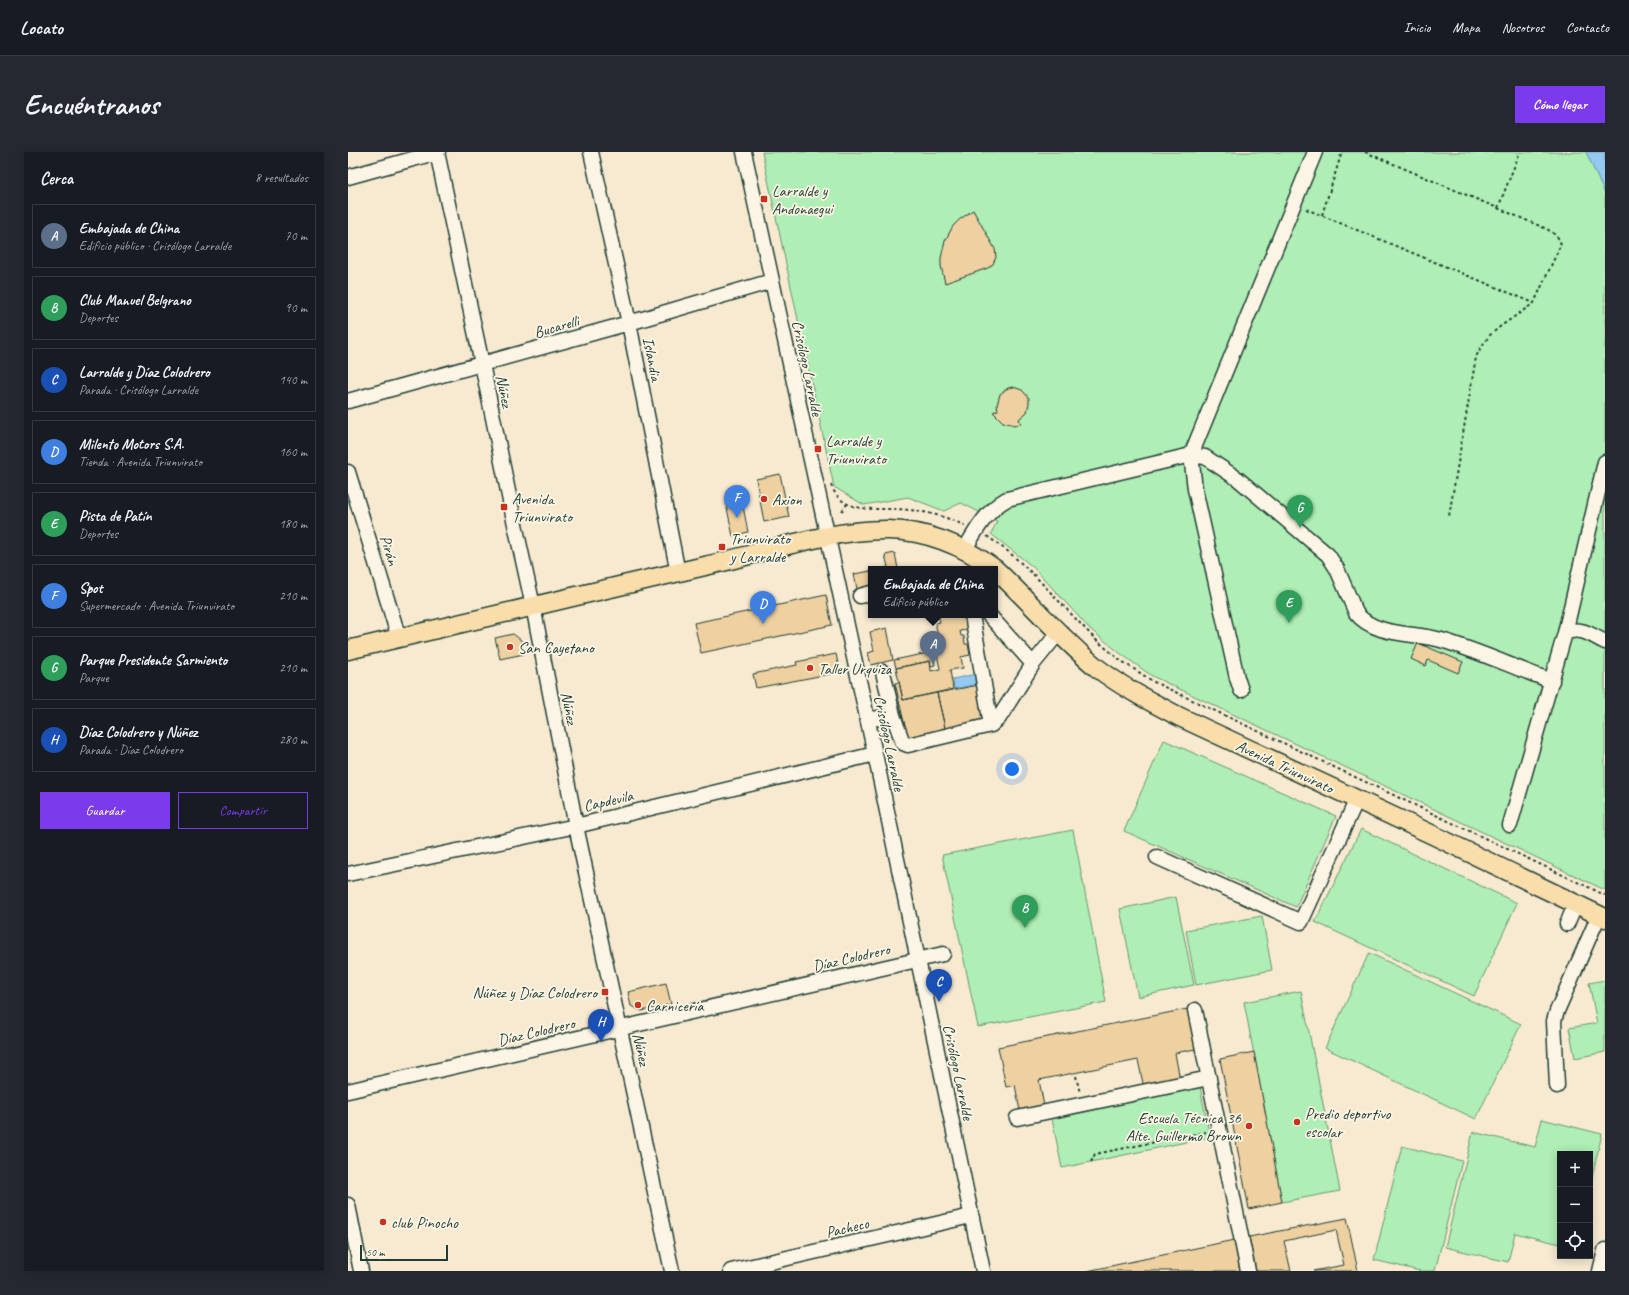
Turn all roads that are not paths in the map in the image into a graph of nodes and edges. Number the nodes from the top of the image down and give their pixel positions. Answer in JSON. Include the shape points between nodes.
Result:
{"nodes":[{"id":1,"x":437,"y":152,"type":"edge"},
{"id":2,"x":590,"y":152,"type":"edge"},
{"id":3,"x":744,"y":152,"type":"edge"},
{"id":4,"x":1315,"y":152,"type":"edge"},
{"id":5,"x":348,"y":177,"type":"edge"},
{"id":6,"x":772,"y":281,"type":"junction"},
{"id":7,"x":629,"y":323,"type":"junction"},
{"id":8,"x":482,"y":364,"type":"junction"},
{"id":9,"x":348,"y":401,"type":"edge"},
{"id":10,"x":1191,"y":455,"type":"junction"},
{"id":11,"x":1605,"y":462,"type":"edge"},
{"id":12,"x":348,"y":472,"type":"edge"},
{"id":13,"x":827,"y":536,"type":"junction"},
{"id":14,"x":965,"y":549,"type":"junction"},
{"id":15,"x":990,"y":566,"type":"edge"},
{"id":16,"x":998,"y":572,"type":"edge"},
{"id":17,"x":678,"y":573,"type":"junction"},
{"id":18,"x":533,"y":606,"type":"junction"},
{"id":19,"x":973,"y":618,"type":"edge"},
{"id":20,"x":992,"y":618,"type":"edge"},
{"id":21,"x":1059,"y":632,"type":"junction"},
{"id":22,"x":1565,"y":633,"type":"junction"},
{"id":23,"x":399,"y":638,"type":"junction"},
{"id":24,"x":1605,"y":642,"type":"edge"},
{"id":25,"x":348,"y":650,"type":"edge"},
{"id":26,"x":1033,"y":664,"type":"junction"},
{"id":27,"x":883,"y":672,"type":"dead end"},
{"id":28,"x":1552,"y":681,"type":"junction"},
{"id":29,"x":1241,"y":690,"type":"dead end"},
{"id":30,"x":893,"y":715,"type":"junction"},
{"id":31,"x":868,"y":720,"type":"junction"},
{"id":32,"x":991,"y":725,"type":"junction"},
{"id":33,"x":875,"y":754,"type":"junction"},
{"id":34,"x":1357,"y":799,"type":"junction"},
{"id":35,"x":1510,"y":825,"type":"dead end"},
{"id":36,"x":576,"y":826,"type":"junction"},
{"id":37,"x":1157,"y":857,"type":"dead end"},
{"id":38,"x":348,"y":874,"type":"edge"},
{"id":39,"x":1575,"y":905,"type":"junction"},
{"id":40,"x":1602,"y":916,"type":"edge"},
{"id":41,"x":1567,"y":924,"type":"dead end"},
{"id":42,"x":943,"y":954,"type":"dead end"},
{"id":43,"x":918,"y":959,"type":"junction"},
{"id":44,"x":1195,"y":1010,"type":"dead end"},
{"id":45,"x":620,"y":1029,"type":"junction"},
{"id":46,"x":1209,"y":1078,"type":"junction"},
{"id":47,"x":1557,"y":1086,"type":"dead end"},
{"id":48,"x":348,"y":1091,"type":"edge"},
{"id":49,"x":1017,"y":1118,"type":"dead end"},
{"id":50,"x":348,"y":1205,"type":"edge"},
{"id":51,"x":971,"y":1216,"type":"junction"},
{"id":52,"x":1605,"y":1250,"type":"edge"},
{"id":53,"x":1605,"y":1270,"type":"edge"},
{"id":54,"x":361,"y":1271,"type":"edge"},
{"id":55,"x":672,"y":1271,"type":"edge"},
{"id":56,"x":731,"y":1271,"type":"edge"},
{"id":57,"x":983,"y":1271,"type":"edge"},
{"id":58,"x":1248,"y":1271,"type":"edge"},
{"id":59,"x":1600,"y":1271,"type":"edge"}],
"edges":[{"from":1,"to":5,"type":"street"},
{"from":1,"to":8,"type":"street","name":"Núñez"},
{"from":2,"to":7,"type":"street","name":"Islandia"},
{"from":3,"to":6,"type":"street","name":"Crisólogo Larralde"},
{"from":4,"to":10,"type":"street"},
{"from":6,"to":7,"type":"street","name":"Bucarelli"},
{"from":6,"to":13,"type":"street","name":"Crisólogo Larralde"},
{"from":7,"to":8,"type":"street","name":"Bucarelli"},
{"from":7,"to":17,"type":"street","name":"Islandia"},
{"from":8,"to":9,"type":"street","name":"Bucarelli"},
{"from":8,"to":18,"type":"street","name":"Núñez"},
{"from":10,"to":14,"type":"street","via":[[1007,500],[998,504],[986,516]]},
{"from":10,"to":28,"type":"street","via":[[1205,457],[1238,479],[1328,555],[1337,569],[1356,613],[1361,618],[1382,629],[1441,640]]},
{"from":10,"to":29,"type":"street","via":[[1195,488]]},
{"from":11,"to":22,"type":"street"},
{"from":12,"to":23,"type":"street","name":"Pirán"},
{"from":13,"to":14,"type":"main road","name":"Avenida Triunvirato","via":[[869,530],[891,530],[928,536]]},
{"from":13,"to":17,"type":"main road","name":"Avenida Triunvirato"},
{"from":13,"to":31,"type":"street","name":"Crisólogo Larralde"},
{"from":14,"to":15,"type":"main road","name":"Avenida Triunvirato"},
{"from":16,"to":21,"type":"main road","name":"Avenida Triunvirato"},
{"from":17,"to":18,"type":"main road","name":"Avenida Triunvirato"},
{"from":18,"to":23,"type":"main road","name":"Avenida Triunvirato"},
{"from":18,"to":36,"type":"street","name":"Núñez"},
{"from":19,"to":32,"type":"street"},
{"from":20,"to":26,"type":"street"},
{"from":21,"to":26,"type":"street"},
{"from":21,"to":34,"type":"main road","name":"Avenida Triunvirato","via":[[1096,666],[1140,697]]},
{"from":22,"to":24,"type":"street","via":[[1573,629],[1581,630]]},
{"from":22,"to":28,"type":"street"},
{"from":23,"to":25,"type":"main road","name":"Avenida Triunvirato"},
{"from":26,"to":32,"type":"street","via":[[999,718]]},
{"from":27,"to":30,"type":"street"},
{"from":28,"to":35,"type":"street"},
{"from":30,"to":31,"type":"street"},
{"from":30,"to":32,"type":"street","via":[[903,743],[908,745]]},
{"from":31,"to":33,"type":"street","name":"Crisólogo Larralde"},
{"from":33,"to":36,"type":"street","name":"Capdevila"},
{"from":33,"to":43,"type":"street","name":"Crisólogo Larralde"},
{"from":34,"to":37,"type":"street","via":[[1301,922]]},
{"from":34,"to":39,"type":"main road","name":"Avenida Triunvirato"},
{"from":36,"to":38,"type":"street","name":"Capdevila"},
{"from":36,"to":45,"type":"street","name":"Núñez"},
{"from":39,"to":40,"type":"main road","name":"Avenida Triunvirato"},
{"from":39,"to":41,"type":"street"},
{"from":40,"to":47,"type":"street","via":[[1554,1021]]},
{"from":42,"to":43,"type":"street","name":"Díaz Colodrero"},
{"from":43,"to":45,"type":"street","name":"Díaz Colodrero"},
{"from":43,"to":51,"type":"street","name":"Crisólogo Larralde"},
{"from":44,"to":46,"type":"street"},
{"from":45,"to":48,"type":"street","name":"Díaz Colodrero"},
{"from":45,"to":55,"type":"street","name":"Núñez"},
{"from":46,"to":49,"type":"street"},
{"from":46,"to":58,"type":"street"},
{"from":50,"to":54,"type":"street"},
{"from":51,"to":56,"type":"street","name":"Pacheco"},
{"from":51,"to":57,"type":"street","name":"Crisólogo Larralde"},
{"from":52,"to":59,"type":"street"},
{"from":53,"to":59,"type":"street"}]}
